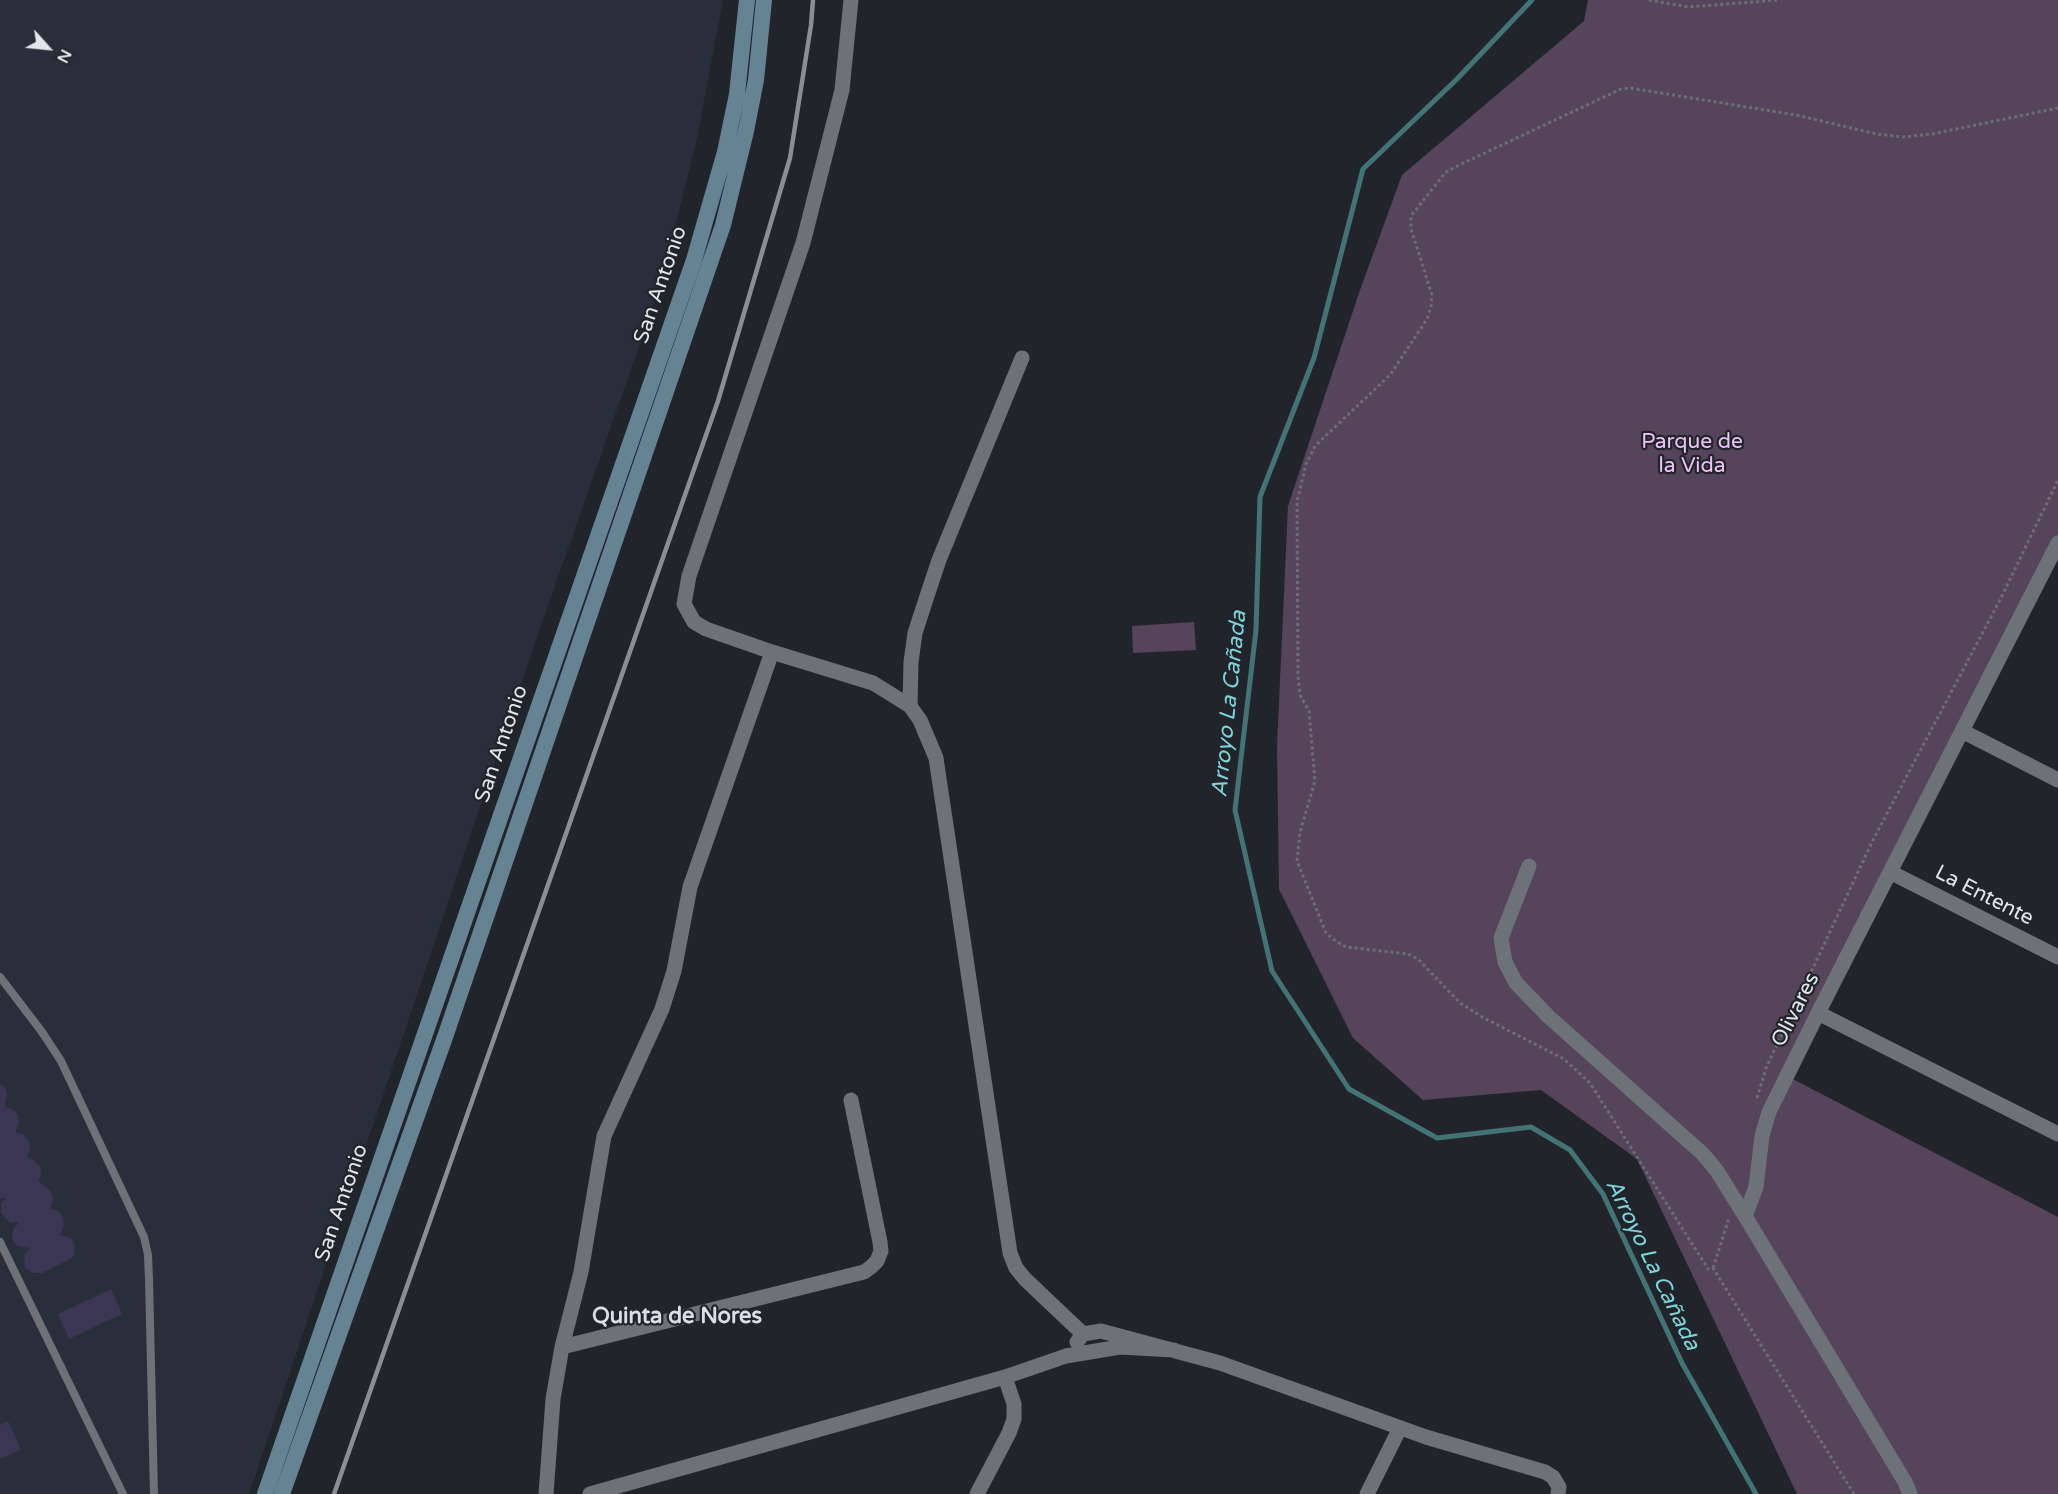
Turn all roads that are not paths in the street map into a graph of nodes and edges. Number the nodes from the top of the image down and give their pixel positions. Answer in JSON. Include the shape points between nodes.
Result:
{"nodes":[{"id":1,"x":747,"y":0,"type":"edge"},
{"id":2,"x":764,"y":0,"type":"edge"},
{"id":3,"x":851,"y":0,"type":"edge"},
{"id":4,"x":1022,"y":358,"type":"dead end"},
{"id":5,"x":2057,"y":549,"type":"edge"},
{"id":6,"x":772,"y":652,"type":"junction"},
{"id":7,"x":910,"y":706,"type":"junction"},
{"id":8,"x":1962,"y":731,"type":"junction"},
{"id":9,"x":2058,"y":780,"type":"edge"},
{"id":10,"x":1530,"y":866,"type":"dead end"},
{"id":11,"x":1890,"y":872,"type":"junction"},
{"id":12,"x":2058,"y":957,"type":"edge"},
{"id":13,"x":0,"y":977,"type":"edge"},
{"id":14,"x":1818,"y":1013,"type":"junction"},
{"id":15,"x":851,"y":1100,"type":"dead end"},
{"id":16,"x":2058,"y":1134,"type":"edge"},
{"id":17,"x":1745,"y":1216,"type":"junction"},
{"id":18,"x":0,"y":1242,"type":"edge"},
{"id":19,"x":1083,"y":1334,"type":"junction"},
{"id":20,"x":562,"y":1347,"type":"junction"},
{"id":21,"x":1173,"y":1350,"type":"junction"},
{"id":22,"x":1066,"y":1356,"type":"junction"},
{"id":23,"x":1005,"y":1377,"type":"junction"},
{"id":24,"x":1400,"y":1428,"type":"junction"},
{"id":25,"x":123,"y":1494,"type":"edge"},
{"id":26,"x":154,"y":1494,"type":"edge"},
{"id":27,"x":265,"y":1494,"type":"edge"},
{"id":28,"x":282,"y":1494,"type":"edge"},
{"id":29,"x":546,"y":1494,"type":"edge"},
{"id":30,"x":590,"y":1494,"type":"edge"},
{"id":31,"x":977,"y":1494,"type":"edge"},
{"id":32,"x":1367,"y":1494,"type":"edge"},
{"id":33,"x":1558,"y":1494,"type":"edge"},
{"id":34,"x":1910,"y":1494,"type":"edge"}],
"edges":[{"from":1,"to":27,"type":"main road","name":"San Antonio","via":[[737,94],[723,162],[694,260]]},
{"from":2,"to":28,"type":"main road","name":"San Antonio","via":[[756,81],[723,225],[445,1037]]},
{"from":3,"to":6,"type":"street","via":[[842,90],[803,243],[685,592],[684,604],[694,622]]},
{"from":4,"to":7,"type":"street","via":[[921,613],[911,662]]},
{"from":5,"to":8,"type":"street","name":"Olivares"},
{"from":6,"to":7,"type":"street","via":[[873,683]]},
{"from":6,"to":20,"type":"street","via":[[690,887],[668,993],[604,1136],[581,1272]]},
{"from":7,"to":19,"type":"street","via":[[936,758],[1010,1253],[1025,1279]]},
{"from":8,"to":9,"type":"street"},
{"from":8,"to":11,"type":"street","name":"Olivares"},
{"from":10,"to":17,"type":"street","via":[[1501,938],[1505,962],[1516,983],[1703,1154]]},
{"from":11,"to":12,"type":"street","name":"La Entente"},
{"from":11,"to":14,"type":"street","name":"Olivares"},
{"from":13,"to":26,"type":"lane","via":[[61,1061],[144,1237],[149,1280]]},
{"from":14,"to":16,"type":"street"},
{"from":14,"to":17,"type":"street","name":"Olivares","via":[[1769,1112],[1756,1186]]},
{"from":15,"to":20,"type":"street","via":[[880,1242],[881,1251],[871,1267],[864,1272]]},
{"from":17,"to":34,"type":"street"},
{"from":18,"to":25,"type":"lane"},
{"from":19,"to":21,"type":"street","via":[[1101,1331]]},
{"from":19,"to":22,"type":"street"},
{"from":20,"to":29,"type":"street","via":[[553,1399]]},
{"from":21,"to":22,"type":"street","via":[[1120,1347]]},
{"from":21,"to":24,"type":"street"},
{"from":22,"to":23,"type":"street"},
{"from":23,"to":30,"type":"street"},
{"from":23,"to":31,"type":"street","via":[[1014,1404],[1014,1419]]},
{"from":24,"to":32,"type":"street"},
{"from":24,"to":33,"type":"street","via":[[1545,1472],[1553,1477]]}]}
